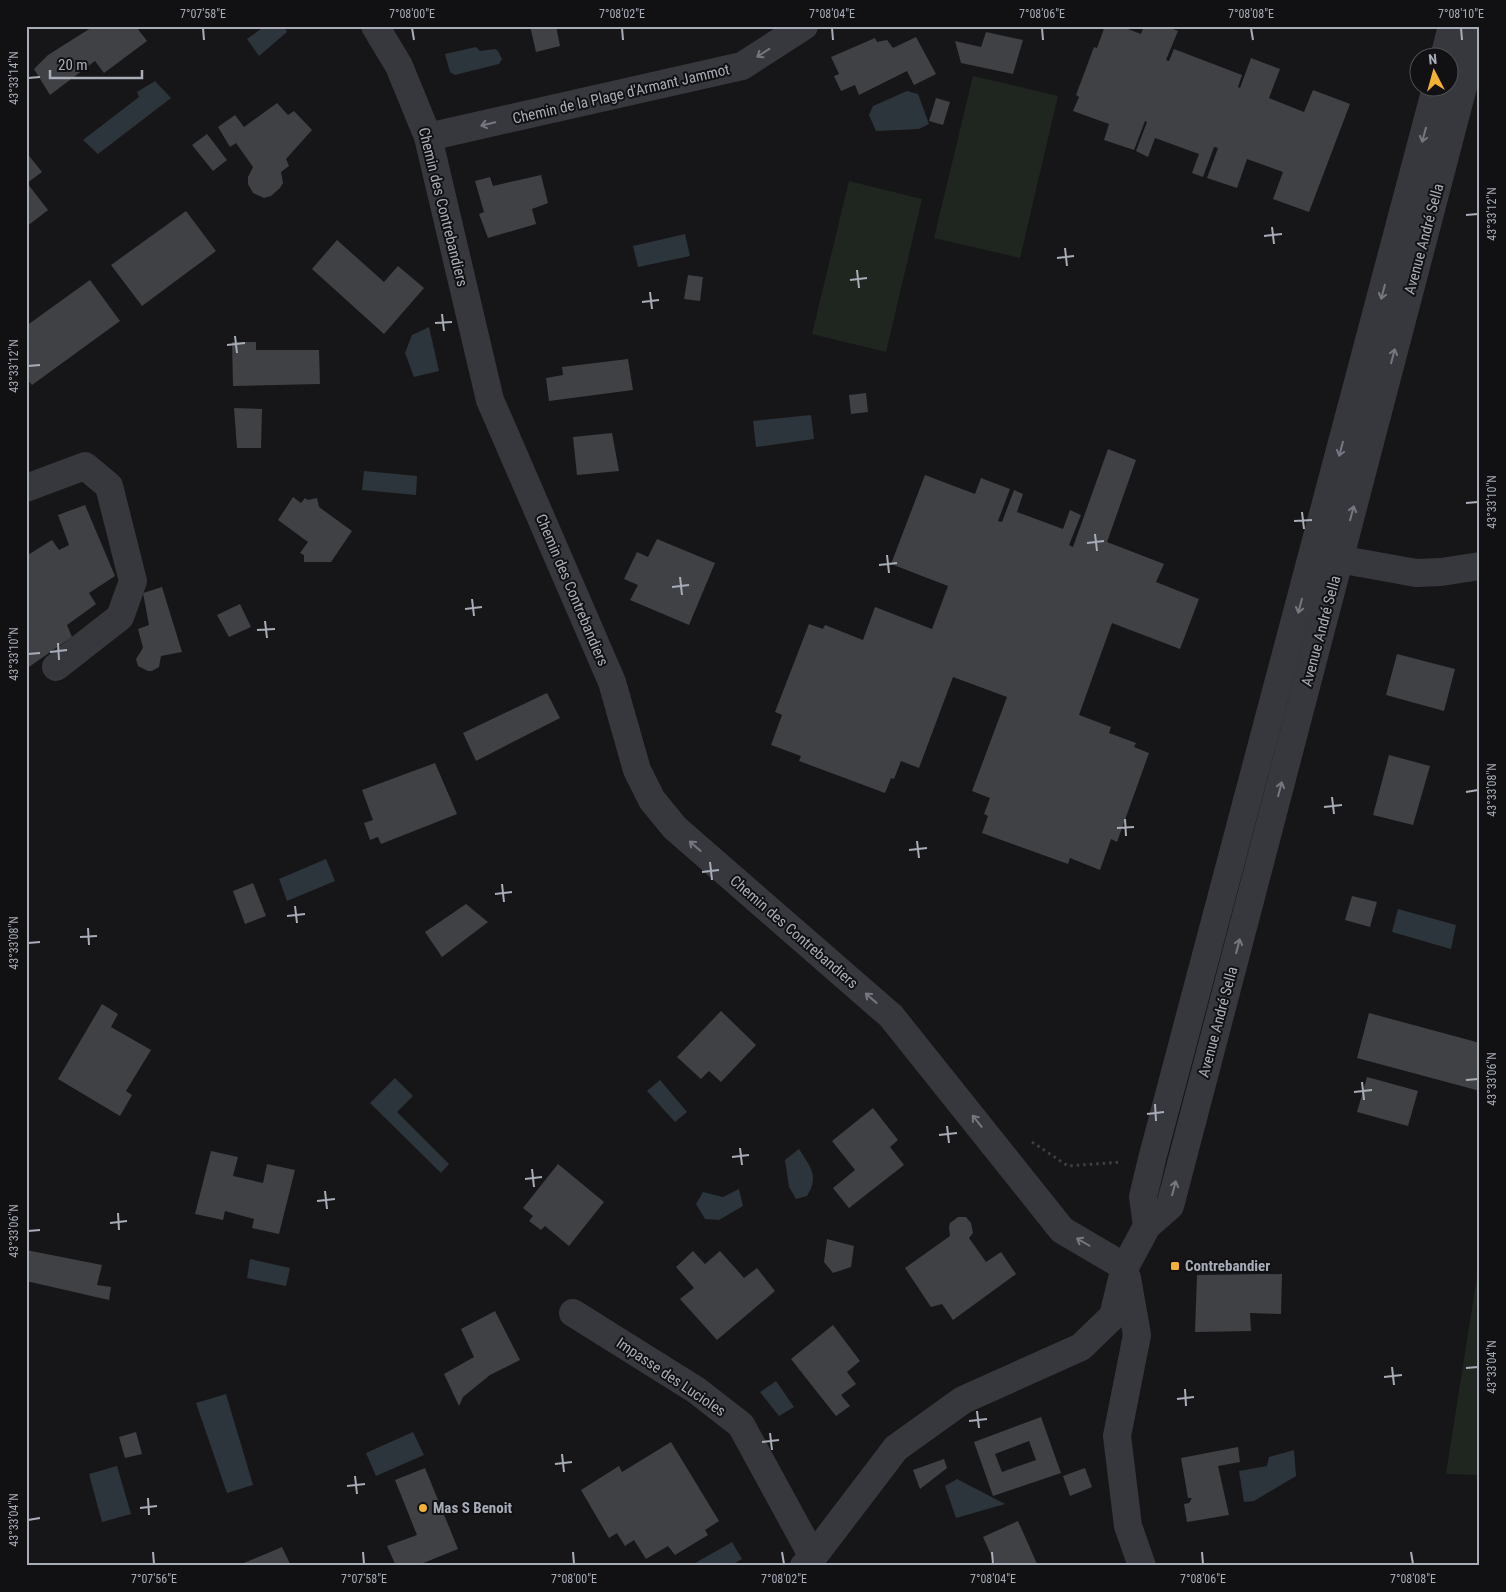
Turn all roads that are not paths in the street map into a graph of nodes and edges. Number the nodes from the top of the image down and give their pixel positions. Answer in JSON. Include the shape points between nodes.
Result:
{"nodes":[{"id":1,"x":375,"y":26,"type":"edge"},
{"id":2,"x":804,"y":26,"type":"edge"},
{"id":3,"x":1452,"y":26,"type":"edge"},
{"id":4,"x":1479,"y":26,"type":"edge"},
{"id":5,"x":1446,"y":48,"type":"edge"},
{"id":6,"x":1433,"y":98,"type":"edge"},
{"id":7,"x":428,"y":137,"type":"junction"},
{"id":8,"x":26,"y":488,"type":"edge"},
{"id":9,"x":1314,"y":554,"type":"junction"},
{"id":10,"x":1340,"y":560,"type":"junction"},
{"id":11,"x":1480,"y":566,"type":"edge"},
{"id":12,"x":56,"y":667,"type":"dead end"},
{"id":13,"x":1148,"y":1226,"type":"junction"},
{"id":14,"x":1125,"y":1267,"type":"junction"},
{"id":15,"x":573,"y":1313,"type":"dead end"},
{"id":16,"x":809,"y":1562,"type":"edge"},
{"id":17,"x":1142,"y":1566,"type":"edge"}],
"edges":[{"from":1,"to":7,"type":"street","name":"Chemin des Contrebandiers","via":[[399,66]]},
{"from":2,"to":7,"type":"street","name":"Chemin de la Plage d'Armant Jammot","one_way":true,"via":[[742,66]]},
{"from":3,"to":5,"type":"street"},
{"from":10,"to":4,"type":"street","name":"Avenue André Sella","one_way":true},
{"from":6,"to":9,"type":"street","name":"Avenue André Sella","one_way":true},
{"from":14,"to":7,"type":"street","name":"Chemin des Contrebandiers","one_way":true,"via":[[1062,1230],[891,1016],[674,828],[652,800],[637,770],[612,682],[490,400]]},
{"from":8,"to":12,"type":"street","via":[[85,466],[109,486],[133,581],[120,617]]},
{"from":9,"to":10,"type":"street"},
{"from":9,"to":13,"type":"street","name":"Avenue André Sella","one_way":true,"via":[[1152,1158],[1143,1197]]},
{"from":10,"to":11,"type":"street","via":[[1416,573]]},
{"from":13,"to":10,"type":"street","name":"Avenue André Sella","one_way":true,"via":[[1170,1206]]},
{"from":13,"to":14,"type":"street","name":"Avenue André Sella"},
{"from":14,"to":16,"type":"street","name":"Avenue André Sella","via":[[1113,1316],[1081,1347],[963,1400],[896,1448]]},
{"from":14,"to":17,"type":"street","via":[[1137,1335],[1117,1436],[1128,1526]]},
{"from":15,"to":16,"type":"street","name":"Impasse des Lucioles","via":[[696,1390],[741,1425]]}]}
